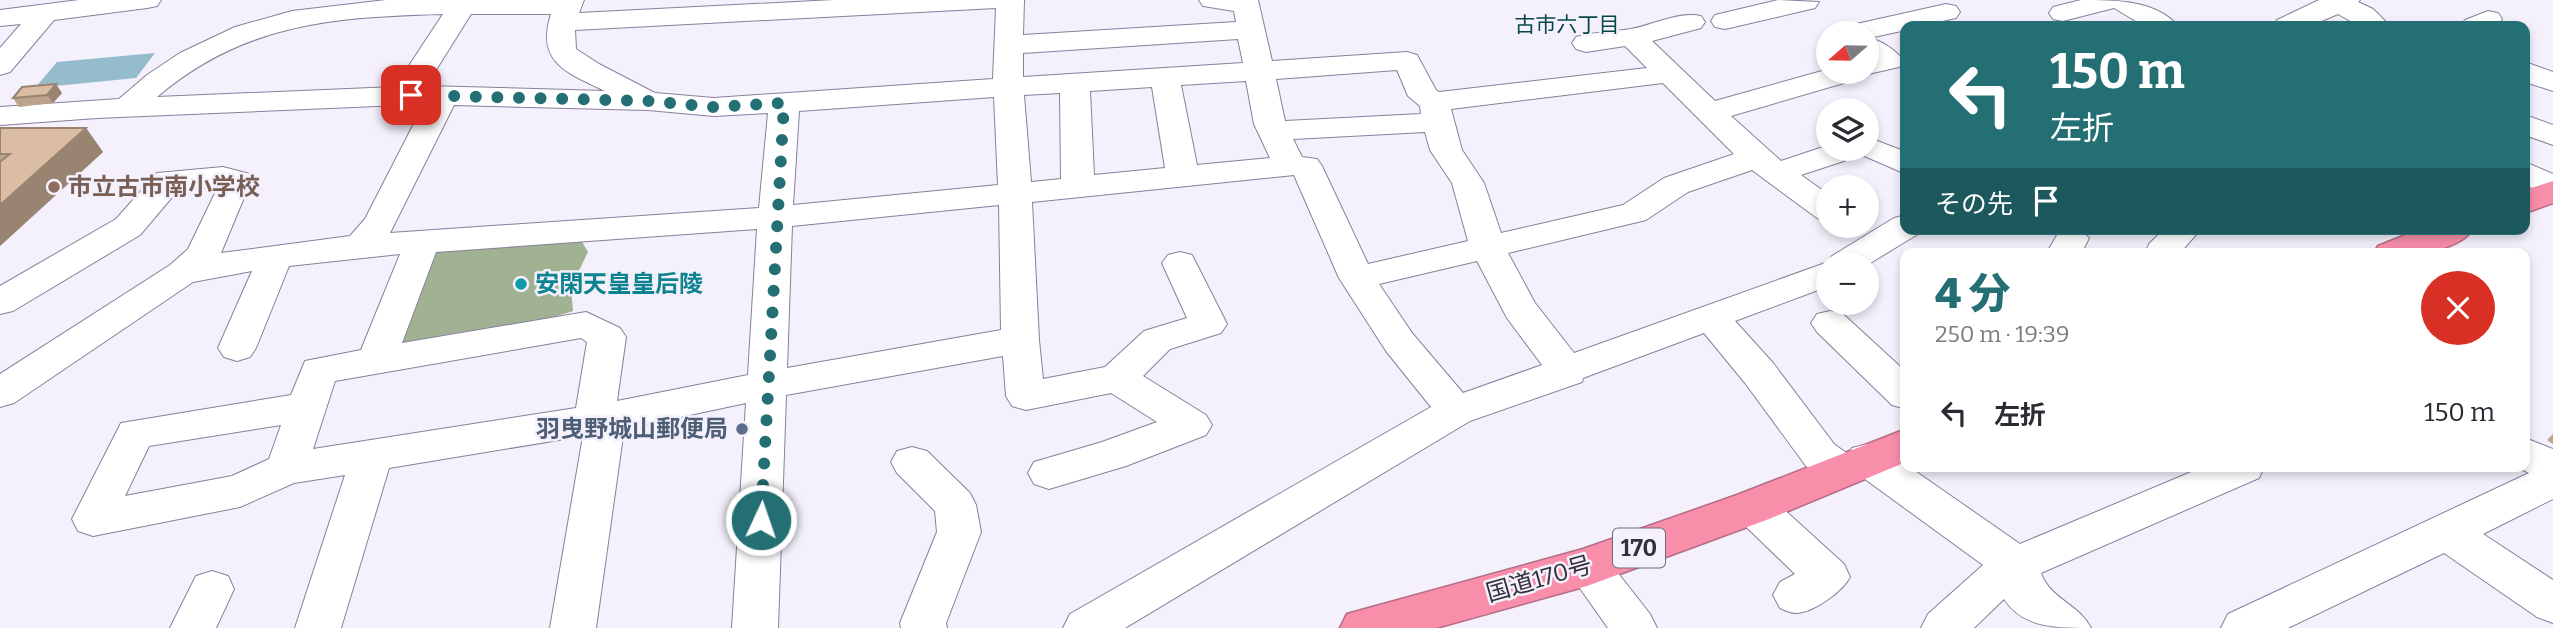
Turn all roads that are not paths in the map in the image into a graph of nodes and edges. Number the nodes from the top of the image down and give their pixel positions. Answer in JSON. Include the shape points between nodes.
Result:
{"nodes":[{"id":1,"x":147,"y":0,"type":"edge"},
{"id":2,"x":999,"y":0,"type":"edge"},
{"id":3,"x":1010,"y":0,"type":"edge"},
{"id":4,"x":1213,"y":0,"type":"edge"},
{"id":5,"x":2113,"y":0,"type":"edge"},
{"id":6,"x":2120,"y":0,"type":"edge"},
{"id":7,"x":1803,"y":1,"type":"edge"},
{"id":8,"x":2339,"y":1,"type":"edge"},
{"id":9,"x":927,"y":2,"type":"edge"},
{"id":10,"x":462,"y":7,"type":"junction"},
{"id":11,"x":40,"y":9,"type":"edge"},
{"id":12,"x":567,"y":9,"type":"edge"},
{"id":13,"x":1945,"y":12,"type":"dead end"},
{"id":14,"x":2065,"y":13,"type":"edge"},
{"id":15,"x":0,"y":18,"type":"edge"},
{"id":16,"x":1725,"y":21,"type":"dead end"},
{"id":17,"x":1833,"y":21,"type":"edge"},
{"id":18,"x":1905,"y":21,"type":"edge"},
{"id":19,"x":2156,"y":21,"type":"edge"},
{"id":20,"x":2297,"y":21,"type":"edge"},
{"id":21,"x":2370,"y":21,"type":"edge"},
{"id":22,"x":1691,"y":22,"type":"dead end"},
{"id":23,"x":1900,"y":22,"type":"edge"},
{"id":24,"x":1880,"y":27,"type":"edge"},
{"id":25,"x":1252,"y":37,"type":"junction"},
{"id":26,"x":1632,"y":37,"type":"junction"},
{"id":27,"x":1586,"y":43,"type":"dead end"},
{"id":28,"x":1009,"y":45,"type":"junction"},
{"id":29,"x":1880,"y":55,"type":"edge"},
{"id":30,"x":1880,"y":63,"type":"edge"},
{"id":31,"x":0,"y":65,"type":"edge"},
{"id":32,"x":1259,"y":71,"type":"junction"},
{"id":33,"x":2530,"y":73,"type":"edge"},
{"id":34,"x":1667,"y":74,"type":"junction"},
{"id":35,"x":1165,"y":77,"type":"junction"},
{"id":36,"x":1816,"y":82,"type":"edge"},
{"id":37,"x":2553,"y":82,"type":"edge"},
{"id":38,"x":1074,"y":83,"type":"junction"},
{"id":39,"x":1008,"y":87,"type":"junction"},
{"id":40,"x":405,"y":95,"type":"junction"},
{"id":41,"x":444,"y":95,"type":"junction"},
{"id":42,"x":648,"y":101,"type":"junction"},
{"id":43,"x":784,"y":103,"type":"junction"},
{"id":44,"x":127,"y":108,"type":"junction"},
{"id":45,"x":1436,"y":112,"type":"junction"},
{"id":46,"x":1708,"y":113,"type":"junction"},
{"id":47,"x":0,"y":116,"type":"edge"},
{"id":48,"x":2530,"y":126,"type":"edge"},
{"id":49,"x":1274,"y":131,"type":"junction"},
{"id":50,"x":2553,"y":136,"type":"edge"},
{"id":51,"x":1879,"y":152,"type":"edge"},
{"id":52,"x":1816,"y":155,"type":"edge"},
{"id":53,"x":1900,"y":161,"type":"edge"},
{"id":54,"x":1766,"y":165,"type":"junction"},
{"id":55,"x":1306,"y":166,"type":"dead end"},
{"id":56,"x":2530,"y":175,"type":"edge"},
{"id":57,"x":1183,"y":177,"type":"junction"},
{"id":58,"x":1078,"y":187,"type":"junction"},
{"id":59,"x":2553,"y":189,"type":"edge"},
{"id":60,"x":1015,"y":193,"type":"junction"},
{"id":61,"x":2530,"y":200,"type":"edge"},
{"id":62,"x":1816,"y":202,"type":"edge"},
{"id":63,"x":775,"y":216,"type":"junction"},
{"id":64,"x":1900,"y":227,"type":"edge"},
{"id":65,"x":1879,"y":232,"type":"edge"},
{"id":66,"x":2440,"y":235,"type":"edge"},
{"id":67,"x":422,"y":243,"type":"junction"},
{"id":68,"x":361,"y":246,"type":"junction"},
{"id":69,"x":1488,"y":248,"type":"junction"},
{"id":70,"x":2406,"y":248,"type":"edge"},
{"id":71,"x":275,"y":258,"type":"junction"},
{"id":72,"x":1180,"y":263,"type":"dead end"},
{"id":73,"x":183,"y":272,"type":"junction"},
{"id":74,"x":1357,"y":278,"type":"junction"},
{"id":75,"x":1816,"y":278,"type":"edge"},
{"id":76,"x":0,"y":302,"type":"edge"},
{"id":77,"x":1712,"y":318,"type":"junction"},
{"id":78,"x":1830,"y":323,"type":"dead end"},
{"id":79,"x":1020,"y":340,"type":"junction"},
{"id":80,"x":237,"y":348,"type":"dead end"},
{"id":81,"x":376,"y":360,"type":"junction"},
{"id":82,"x":1568,"y":372,"type":"junction"},
{"id":83,"x":1117,"y":378,"type":"junction"},
{"id":84,"x":767,"y":384,"type":"junction"},
{"id":85,"x":1900,"y":389,"type":"edge"},
{"id":86,"x":0,"y":393,"type":"edge"},
{"id":87,"x":305,"y":407,"type":"junction"},
{"id":88,"x":1456,"y":411,"type":"junction"},
{"id":89,"x":600,"y":419,"type":"junction"},
{"id":90,"x":372,"y":455,"type":"junction"},
{"id":91,"x":2530,"y":456,"type":"edge"},
{"id":92,"x":1871,"y":458,"type":"edge"},
{"id":93,"x":912,"y":462,"type":"dead end"},
{"id":94,"x":2553,"y":467,"type":"edge"},
{"id":95,"x":286,"y":468,"type":"junction"},
{"id":96,"x":1049,"y":472,"type":"dead end"},
{"id":97,"x":2232,"y":472,"type":"edge"},
{"id":98,"x":2553,"y":480,"type":"edge"},
{"id":99,"x":1753,"y":507,"type":"junction"},
{"id":100,"x":2447,"y":531,"type":"junction"},
{"id":101,"x":2016,"y":565,"type":"junction"},
{"id":102,"x":1587,"y":567,"type":"junction"},
{"id":103,"x":212,"y":589,"type":"dead end"},
{"id":104,"x":1796,"y":595,"type":"dead end"},
{"id":105,"x":2553,"y":604,"type":"edge"},
{"id":106,"x":193,"y":628,"type":"edge"},
{"id":107,"x":318,"y":628,"type":"edge"},
{"id":108,"x":573,"y":628,"type":"edge"},
{"id":109,"x":755,"y":628,"type":"edge"},
{"id":110,"x":923,"y":628,"type":"edge"},
{"id":111,"x":1086,"y":628,"type":"edge"},
{"id":112,"x":1364,"y":628,"type":"edge"},
{"id":113,"x":1634,"y":628,"type":"edge"},
{"id":114,"x":1944,"y":628,"type":"edge"},
{"id":115,"x":2068,"y":628,"type":"edge"},
{"id":116,"x":2244,"y":628,"type":"edge"}],
"edges":[{"from":1,"to":11,"type":"street"},
{"from":2,"to":9,"type":"street"},
{"from":3,"to":28,"type":"street"},
{"from":4,"to":25,"type":"street","via":[[1247,4]]},
{"from":5,"to":14,"type":"street"},
{"from":6,"to":19,"type":"street"},
{"from":7,"to":16,"type":"street"},
{"from":7,"to":17,"type":"street"},
{"from":8,"to":20,"type":"street"},
{"from":8,"to":21,"type":"street"},
{"from":9,"to":12,"type":"street"},
{"from":10,"to":12,"type":"street"},
{"from":10,"to":40,"type":"street"},
{"from":10,"to":44,"type":"street","via":[[354,11],[264,25],[182,63]]},
{"from":11,"to":15,"type":"street"},
{"from":11,"to":31,"type":"street"},
{"from":12,"to":42,"type":"street","via":[[562,52]]},
{"from":13,"to":18,"type":"street"},
{"from":22,"to":26,"type":"street"},
{"from":23,"to":24,"type":"street"},
{"from":25,"to":28,"type":"street","via":[[1246,30]]},
{"from":25,"to":32,"type":"street"},
{"from":26,"to":27,"type":"street"},
{"from":26,"to":34,"type":"street"},
{"from":28,"to":39,"type":"street"},
{"from":29,"to":30,"type":"street","via":[[1889,61]]},
{"from":32,"to":35,"type":"street"},
{"from":32,"to":45,"type":"street","via":[[1407,61]]},
{"from":32,"to":49,"type":"street"},
{"from":33,"to":37,"type":"street"},
{"from":34,"to":45,"type":"street"},
{"from":34,"to":46,"type":"street"},
{"from":35,"to":38,"type":"street"},
{"from":35,"to":57,"type":"street"},
{"from":36,"to":46,"type":"street"},
{"from":38,"to":39,"type":"street"},
{"from":38,"to":58,"type":"street"},
{"from":39,"to":43,"type":"street"},
{"from":39,"to":60,"type":"street"},
{"from":40,"to":41,"type":"street"},
{"from":40,"to":44,"type":"street"},
{"from":41,"to":42,"type":"street"},
{"from":41,"to":68,"type":"street","via":[[380,223]]},
{"from":42,"to":43,"type":"street","via":[[714,107]]},
{"from":43,"to":63,"type":"street"},
{"from":44,"to":47,"type":"street"},
{"from":45,"to":49,"type":"street"},
{"from":45,"to":69,"type":"street","via":[[1446,150],[1468,183]]},
{"from":46,"to":54,"type":"street"},
{"from":48,"to":50,"type":"street"},
{"from":49,"to":57,"type":"street","via":[[1290,166]]},
{"from":51,"to":53,"type":"street"},
{"from":52,"to":54,"type":"street"},
{"from":54,"to":62,"type":"street"},
{"from":54,"to":69,"type":"street","via":[[1679,183],[1650,197],[1634,213]]},
{"from":55,"to":74,"type":"street"},
{"from":56,"to":59,"type":"street"},
{"from":57,"to":58,"type":"street"},
{"from":58,"to":60,"type":"street"},
{"from":59,"to":61,"type":"highway"},
{"from":60,"to":63,"type":"street"},
{"from":60,"to":79,"type":"street"},
{"from":63,"to":67,"type":"street"},
{"from":63,"to":84,"type":"street"},
{"from":64,"to":65,"type":"street"},
{"from":66,"to":70,"type":"highway"},
{"from":67,"to":68,"type":"street"},
{"from":67,"to":81,"type":"street"},
{"from":68,"to":71,"type":"street"},
{"from":69,"to":74,"type":"street"},
{"from":69,"to":82,"type":"street","via":[[1520,309]]},
{"from":71,"to":73,"type":"street"},
{"from":71,"to":80,"type":"street"},
{"from":72,"to":83,"type":"street","via":[[1208,324],[1157,340]]},
{"from":73,"to":76,"type":"street","via":[[203,254],[238,181],[223,177],[169,180],[128,228]]},
{"from":73,"to":86,"type":"street"},
{"from":74,"to":88,"type":"street","via":[[1399,342]]},
{"from":75,"to":77,"type":"street"},
{"from":77,"to":82,"type":"street"},
{"from":77,"to":92,"type":"street","via":[[1820,455]]},
{"from":78,"to":85,"type":"street"},
{"from":79,"to":83,"type":"street","via":[[1026,396]]},
{"from":79,"to":84,"type":"street"},
{"from":81,"to":87,"type":"street","via":[[319,370]]},
{"from":81,"to":89,"type":"street","via":[[586,325],[607,337]]},
{"from":82,"to":88,"type":"street"},
{"from":83,"to":96,"type":"street","via":[[1192,425],[1112,456]]},
{"from":84,"to":89,"type":"street"},
{"from":84,"to":109,"type":"street"},
{"from":87,"to":95,"type":"street"},
{"from":87,"to":95,"type":"street","via":[[135,433],[93,519],[240,491]]},
{"from":88,"to":111,"type":"street"},
{"from":89,"to":90,"type":"street"},
{"from":89,"to":108,"type":"street"},
{"from":90,"to":95,"type":"street"},
{"from":90,"to":107,"type":"street"},
{"from":91,"to":94,"type":"street"},
{"from":92,"to":99,"type":"highway","name":"国道170号","number":"170"},
{"from":92,"to":101,"type":"street"},
{"from":93,"to":110,"type":"street","via":[[956,505],[959,532]]},
{"from":97,"to":101,"type":"street"},
{"from":98,"to":100,"type":"street"},
{"from":99,"to":102,"type":"highway","name":"国道170号","number":"170"},
{"from":99,"to":104,"type":"street","via":[[1828,578]]},
{"from":100,"to":105,"type":"street"},
{"from":100,"to":116,"type":"street"},
{"from":101,"to":114,"type":"street"},
{"from":101,"to":115,"type":"street","via":[[2027,599]]},
{"from":102,"to":112,"type":"highway","name":"国道170号","number":"170"},
{"from":102,"to":113,"type":"street"},
{"from":103,"to":106,"type":"street"}]}
